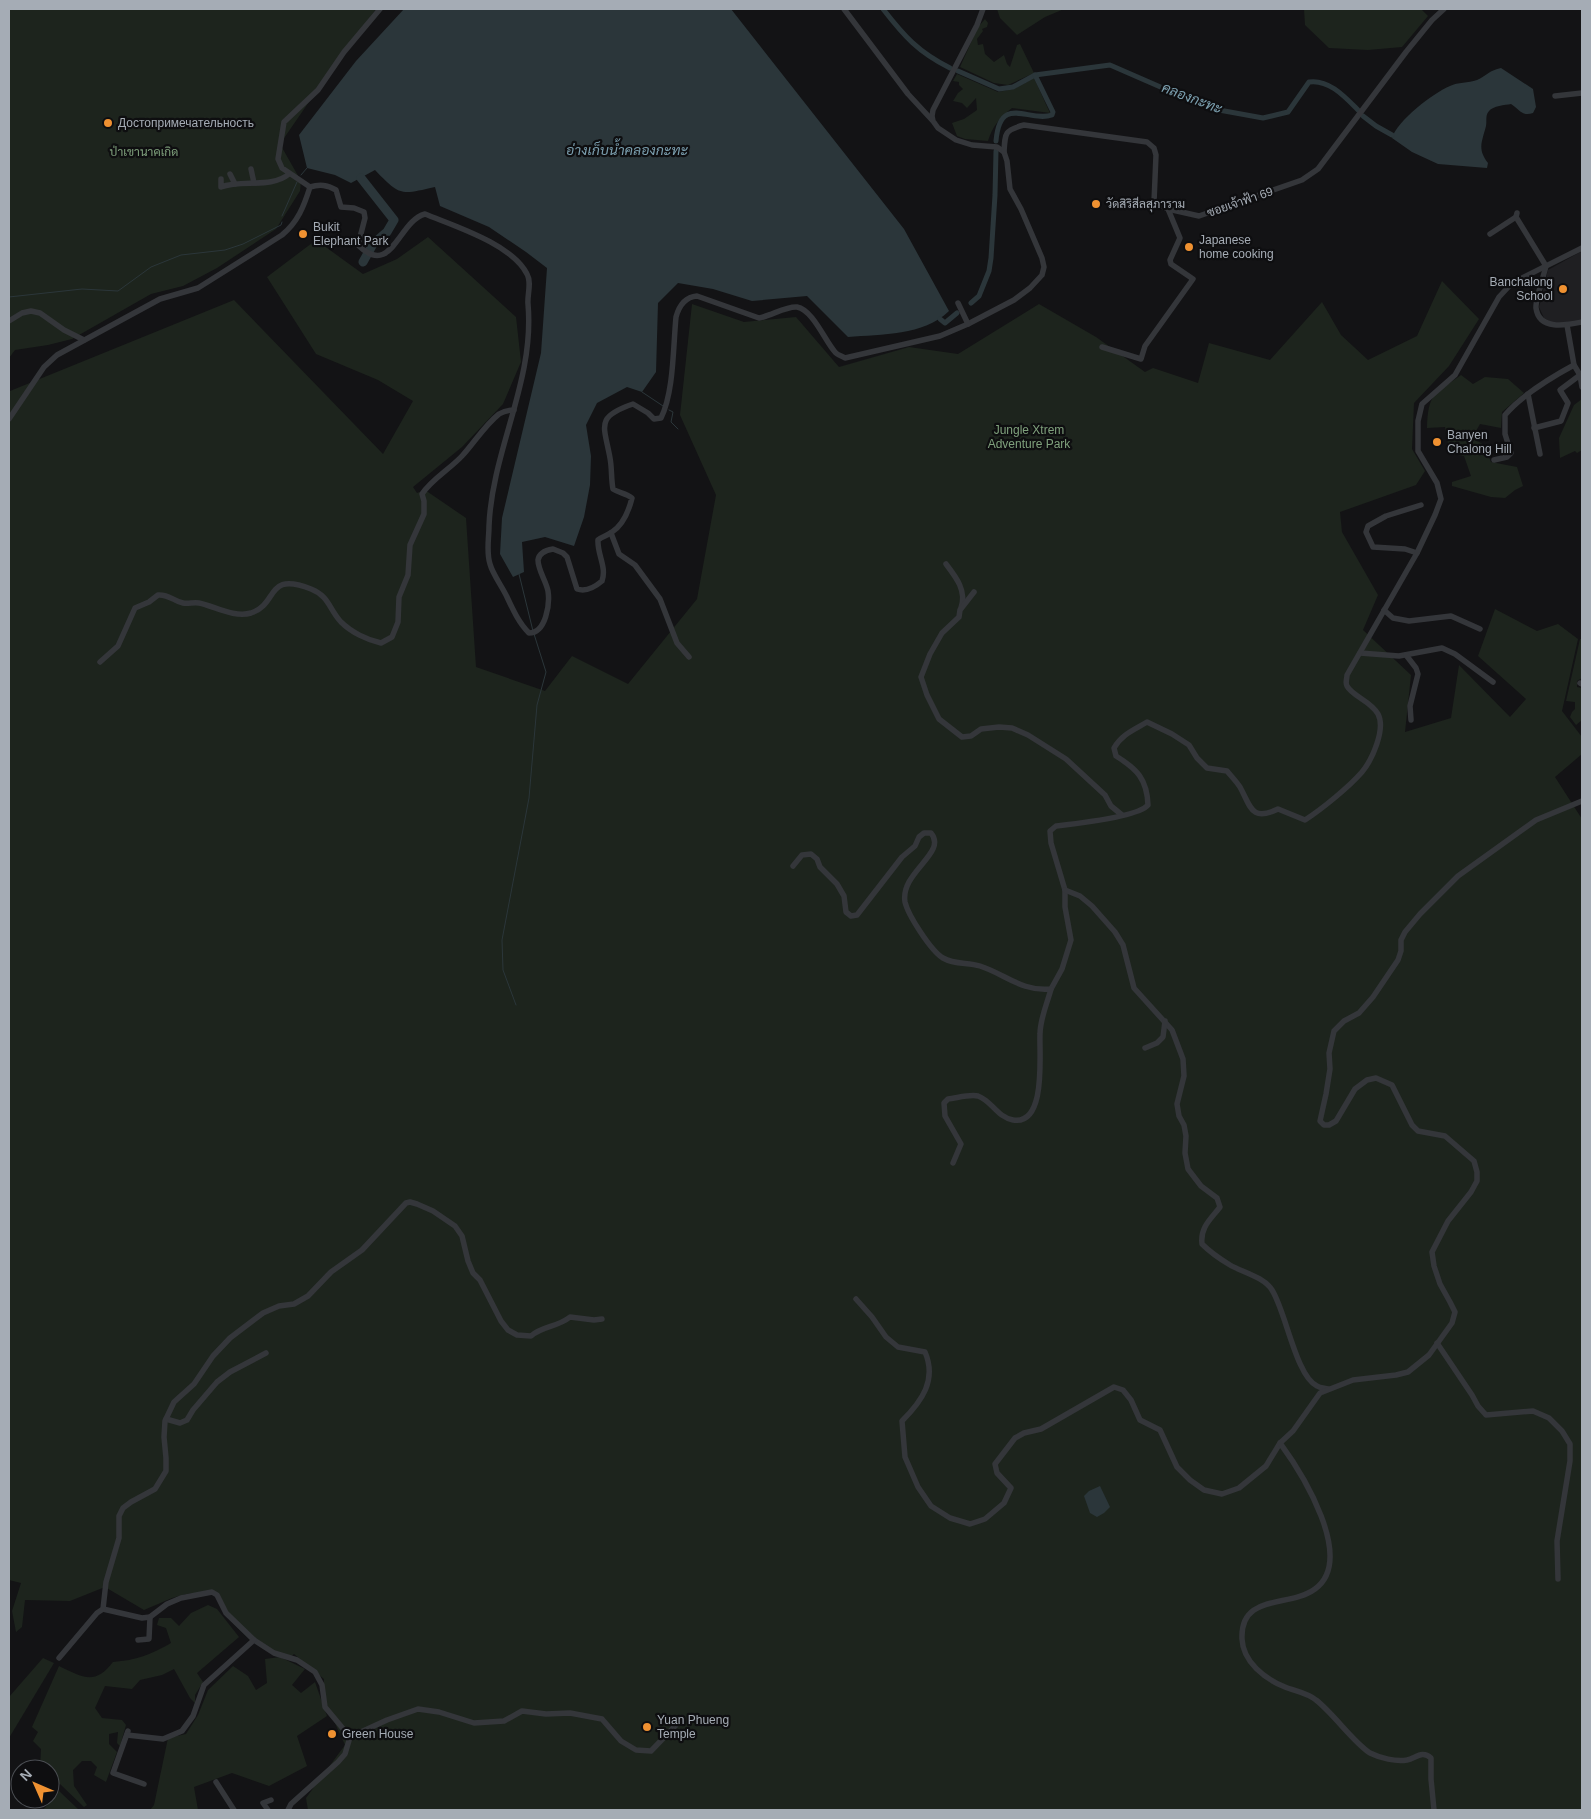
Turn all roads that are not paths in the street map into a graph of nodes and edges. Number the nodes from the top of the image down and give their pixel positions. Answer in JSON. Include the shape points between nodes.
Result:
{"nodes":[{"id":1,"x":380,"y":9,"type":"edge"},
{"id":2,"x":844,"y":9,"type":"edge"},
{"id":3,"x":983,"y":9,"type":"edge"},
{"id":4,"x":1444,"y":9,"type":"edge"},
{"id":5,"x":1582,"y":92,"type":"edge"},
{"id":6,"x":1554,"y":96,"type":"dead end"},
{"id":7,"x":933,"y":121,"type":"junction"},
{"id":8,"x":1004,"y":152,"type":"junction"},
{"id":9,"x":251,"y":169,"type":"dead end"},
{"id":10,"x":230,"y":174,"type":"dead end"},
{"id":11,"x":289,"y":174,"type":"junction"},
{"id":12,"x":220,"y":179,"type":"dead end"},
{"id":13,"x":254,"y":183,"type":"junction"},
{"id":14,"x":235,"y":184,"type":"junction"},
{"id":15,"x":310,"y":187,"type":"junction"},
{"id":16,"x":1168,"y":209,"type":"junction"},
{"id":17,"x":1490,"y":234,"type":"dead end"},
{"id":18,"x":1582,"y":248,"type":"edge"},
{"id":19,"x":1546,"y":266,"type":"junction"},
{"id":20,"x":958,"y":303,"type":"dead end"},
{"id":21,"x":9,"y":321,"type":"edge"},
{"id":22,"x":1582,"y":322,"type":"edge"},
{"id":23,"x":968,"y":324,"type":"junction"},
{"id":24,"x":1567,"y":325,"type":"junction"},
{"id":25,"x":84,"y":340,"type":"junction"},
{"id":26,"x":1102,"y":347,"type":"dead end"},
{"id":27,"x":1574,"y":365,"type":"junction"},
{"id":28,"x":1580,"y":375,"type":"junction"},
{"id":29,"x":1582,"y":387,"type":"edge"},
{"id":30,"x":1528,"y":394,"type":"junction"},
{"id":31,"x":514,"y":410,"type":"junction"},
{"id":32,"x":9,"y":418,"type":"edge"},
{"id":33,"x":1534,"y":428,"type":"junction"},
{"id":34,"x":1540,"y":454,"type":"dead end"},
{"id":35,"x":1494,"y":460,"type":"dead end"},
{"id":36,"x":1422,"y":505,"type":"dead end"},
{"id":37,"x":611,"y":533,"type":"junction"},
{"id":38,"x":1417,"y":553,"type":"junction"},
{"id":39,"x":946,"y":564,"type":"dead end"},
{"id":40,"x":974,"y":592,"type":"dead end"},
{"id":41,"x":960,"y":610,"type":"junction"},
{"id":42,"x":1384,"y":610,"type":"junction"},
{"id":43,"x":1480,"y":629,"type":"dead end"},
{"id":44,"x":1360,"y":653,"type":"junction"},
{"id":45,"x":1406,"y":655,"type":"junction"},
{"id":46,"x":689,"y":657,"type":"dead end"},
{"id":47,"x":100,"y":662,"type":"dead end"},
{"id":48,"x":1493,"y":682,"type":"dead end"},
{"id":49,"x":1411,"y":720,"type":"dead end"},
{"id":50,"x":1582,"y":801,"type":"edge"},
{"id":51,"x":1122,"y":815,"type":"junction"},
{"id":52,"x":793,"y":866,"type":"dead end"},
{"id":53,"x":1065,"y":890,"type":"junction"},
{"id":54,"x":1051,"y":990,"type":"junction"},
{"id":55,"x":1165,"y":1021,"type":"junction"},
{"id":56,"x":1145,"y":1048,"type":"dead end"},
{"id":57,"x":953,"y":1163,"type":"dead end"},
{"id":58,"x":856,"y":1299,"type":"dead end"},
{"id":59,"x":602,"y":1319,"type":"dead end"},
{"id":60,"x":1437,"y":1343,"type":"junction"},
{"id":61,"x":266,"y":1353,"type":"dead end"},
{"id":62,"x":1328,"y":1389,"type":"junction"},
{"id":63,"x":166,"y":1419,"type":"junction"},
{"id":64,"x":1280,"y":1443,"type":"junction"},
{"id":65,"x":1558,"y":1580,"type":"dead end"},
{"id":66,"x":103,"y":1609,"type":"junction"},
{"id":67,"x":150,"y":1617,"type":"junction"},
{"id":68,"x":138,"y":1640,"type":"dead end"},
{"id":69,"x":254,"y":1640,"type":"junction"},
{"id":70,"x":59,"y":1658,"type":"dead end"},
{"id":71,"x":676,"y":1725,"type":"dead end"},
{"id":72,"x":350,"y":1737,"type":"junction"},
{"id":73,"x":216,"y":1782,"type":"dead end"},
{"id":74,"x":144,"y":1784,"type":"dead end"},
{"id":75,"x":271,"y":1800,"type":"dead end"},
{"id":76,"x":234,"y":1810,"type":"edge"},
{"id":77,"x":268,"y":1810,"type":"edge"},
{"id":78,"x":288,"y":1810,"type":"edge"},
{"id":79,"x":1434,"y":1810,"type":"edge"}],
"edges":[{"from":1,"to":11,"type":"street","via":[[318,90],[284,122],[278,159]]},
{"from":2,"to":7,"type":"street","via":[[908,94]]},
{"from":3,"to":7,"type":"street","via":[[933,110]]},
{"from":4,"to":16,"type":"street","name":"ซอยเจ้าฟ้า 69","via":[[1406,52],[1318,169],[1302,180],[1199,216]]},
{"from":5,"to":6,"type":"street"},
{"from":7,"to":8,"type":"street","via":[[956,140],[997,147]]},
{"from":8,"to":16,"type":"street","via":[[1004,136],[1010,128],[1024,125],[1147,142],[1156,155],[1154,202]]},
{"from":8,"to":23,"type":"street","via":[[1010,189],[1044,267],[1042,275],[1014,300]]},
{"from":9,"to":13,"type":"street"},
{"from":10,"to":14,"type":"street"},
{"from":11,"to":13,"type":"street","via":[[276,180]]},
{"from":11,"to":15,"type":"street"},
{"from":12,"to":14,"type":"street","via":[[221,187]]},
{"from":13,"to":14,"type":"street"},
{"from":15,"to":25,"type":"street","via":[[302,213],[282,235],[198,288],[160,299]]},
{"from":15,"to":31,"type":"street","via":[[329,186],[336,190],[341,207],[364,212],[358,246],[372,256],[386,253],[417,216],[424,214],[486,239],[523,268],[528,276],[530,331],[524,376]]},
{"from":16,"to":26,"type":"street","via":[[1180,238],[1171,264],[1193,279],[1145,346],[1141,359]]},
{"from":17,"to":19,"type":"street","via":[[1516,215]]},
{"from":18,"to":19,"type":"street"},
{"from":19,"to":24,"type":"street","via":[[1536,308],[1547,323]]},
{"from":19,"to":38,"type":"street","via":[[1512,283],[1499,297],[1455,375],[1422,404],[1418,421],[1418,451],[1437,483],[1440,499]]},
{"from":20,"to":23,"type":"street"},
{"from":21,"to":25,"type":"street","via":[[22,313],[40,313]]},
{"from":22,"to":24,"type":"street"},
{"from":23,"to":37,"type":"street","via":[[940,336],[845,358],[836,354],[810,316],[798,308],[759,318],[708,298],[692,296],[678,307],[667,407],[661,418],[654,419],[632,404],[610,413],[605,423],[613,489],[632,498],[629,510]]},
{"from":24,"to":27,"type":"street"},
{"from":25,"to":32,"type":"street","via":[[44,366]]},
{"from":27,"to":28,"type":"street"},
{"from":27,"to":30,"type":"street"},
{"from":28,"to":29,"type":"street"},
{"from":28,"to":33,"type":"street","via":[[1560,390],[1568,403],[1561,421]]},
{"from":30,"to":33,"type":"street"},
{"from":30,"to":35,"type":"street","via":[[1505,414],[1510,455]]},
{"from":31,"to":37,"type":"street","via":[[492,497],[488,550],[490,564],[529,633],[540,627],[548,603],[548,592],[538,561],[540,555],[548,550],[558,550],[567,557],[576,589],[582,591],[595,587],[604,575],[598,540]]},
{"from":31,"to":47,"type":"street","via":[[499,415],[422,494],[424,514],[410,545],[408,575],[399,595],[398,622],[392,637],[381,643],[355,633],[341,622],[322,595],[310,588],[285,584],[277,586],[263,605],[245,613],[199,603],[182,603],[158,595],[136,608],[118,646]]},
{"from":33,"to":34,"type":"street"},
{"from":36,"to":38,"type":"street","via":[[1386,516],[1368,526],[1366,532],[1373,547]]},
{"from":37,"to":46,"type":"street","via":[[619,554],[635,564],[660,599],[678,644]]},
{"from":38,"to":42,"type":"street"},
{"from":39,"to":41,"type":"street","via":[[961,588]]},
{"from":40,"to":41,"type":"street"},
{"from":41,"to":51,"type":"street","via":[[959,617],[942,633],[921,677],[939,719],[962,737],[971,736],[981,729],[999,727],[1028,735],[1066,759]]},
{"from":42,"to":43,"type":"street","via":[[1393,618],[1409,621],[1451,616]]},
{"from":42,"to":44,"type":"street"},
{"from":44,"to":45,"type":"street"},
{"from":44,"to":51,"type":"street","via":[[1348,675],[1347,688],[1371,704],[1379,716],[1378,742],[1362,772],[1306,820],[1278,809],[1266,815],[1256,813],[1227,771],[1207,768],[1189,745],[1147,722],[1119,739],[1114,748],[1116,756],[1138,773],[1148,792],[1148,805],[1144,809]]},
{"from":45,"to":48,"type":"street","via":[[1442,648]]},
{"from":45,"to":49,"type":"street","via":[[1418,674],[1410,706]]},
{"from":50,"to":60,"type":"street","via":[[1536,820],[1458,876],[1405,932],[1398,960],[1373,997],[1334,1030],[1320,1121],[1324,1125],[1336,1121],[1355,1089],[1376,1078],[1392,1085],[1418,1131],[1445,1136],[1474,1162],[1477,1181],[1448,1222],[1432,1252],[1440,1284],[1455,1312],[1452,1324]]},
{"from":51,"to":53,"type":"street","via":[[1056,826],[1050,832]]},
{"from":52,"to":54,"type":"street","via":[[802,855],[811,854],[837,884],[844,896],[846,912],[851,916],[857,915],[919,837],[924,833],[931,834],[935,838],[932,853],[911,876],[904,894],[906,908],[930,945],[942,957],[953,962],[979,965],[1010,981]]},
{"from":53,"to":54,"type":"street","via":[[1071,940]]},
{"from":53,"to":55,"type":"street","via":[[1092,906],[1115,932],[1125,951],[1134,988]]},
{"from":54,"to":57,"type":"street","via":[[1042,1019],[1039,1091],[1032,1111],[1020,1120],[1013,1120],[977,1096],[948,1099],[944,1103],[946,1116],[962,1144]]},
{"from":55,"to":56,"type":"street","via":[[1163,1038]]},
{"from":55,"to":62,"type":"street","via":[[1172,1030],[1183,1060],[1184,1076],[1177,1104],[1186,1136],[1188,1169],[1201,1186],[1217,1198],[1220,1206],[1206,1224],[1201,1236],[1202,1244],[1229,1265],[1266,1282],[1286,1322],[1306,1377],[1316,1386]]},
{"from":58,"to":64,"type":"street","via":[[886,1338],[898,1347],[925,1352],[930,1363],[924,1394],[902,1421],[905,1457],[918,1487],[931,1506],[950,1518],[972,1524],[990,1515],[1004,1503],[1011,1488],[997,1473],[994,1464],[1015,1438],[1041,1428],[1114,1387],[1123,1390],[1131,1400],[1140,1420],[1160,1430],[1177,1467],[1204,1490],[1222,1494],[1239,1488],[1266,1466]]},
{"from":59,"to":63,"type":"street","via":[[570,1317],[531,1336],[517,1335],[508,1330],[474,1273],[462,1236],[455,1226],[433,1211],[410,1202],[362,1250],[331,1272],[308,1296],[294,1304],[263,1313],[230,1338],[194,1384],[174,1402]]},
{"from":60,"to":62,"type":"street","via":[[1429,1355],[1408,1372],[1353,1380]]},
{"from":60,"to":65,"type":"street","via":[[1486,1414],[1533,1411],[1549,1418],[1570,1444],[1557,1541]]},
{"from":61,"to":63,"type":"street","via":[[217,1382],[187,1420],[180,1423]]},
{"from":62,"to":64,"type":"street","via":[[1320,1393],[1293,1431]]},
{"from":63,"to":66,"type":"street","via":[[166,1471],[155,1488],[123,1508],[119,1516],[119,1538],[106,1582]]},
{"from":64,"to":79,"type":"street","via":[[1310,1490],[1324,1522],[1330,1546],[1329,1563],[1324,1580],[1314,1590],[1257,1607],[1249,1613],[1243,1625],[1245,1652],[1260,1673],[1282,1686],[1314,1698],[1370,1753],[1391,1760],[1428,1755],[1431,1758]]},
{"from":66,"to":67,"type":"street"},
{"from":66,"to":70,"type":"street"},
{"from":67,"to":68,"type":"street","via":[[149,1639]]},
{"from":67,"to":69,"type":"street","via":[[181,1598],[212,1592],[226,1612]]},
{"from":69,"to":72,"type":"street","via":[[315,1672],[322,1685],[325,1707]]},
{"from":69,"to":74,"type":"street","via":[[204,1685],[193,1716],[182,1731],[162,1739],[127,1733],[112,1773]]},
{"from":71,"to":72,"type":"street","via":[[651,1751],[636,1750],[621,1741],[602,1718],[570,1712],[522,1711],[504,1721],[474,1723],[418,1709]]},
{"from":72,"to":78,"type":"street","via":[[345,1754]]},
{"from":73,"to":76,"type":"street"},
{"from":75,"to":77,"type":"street","via":[[263,1803]]}]}
